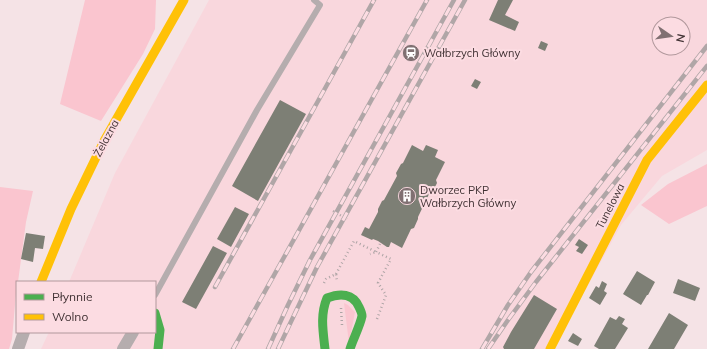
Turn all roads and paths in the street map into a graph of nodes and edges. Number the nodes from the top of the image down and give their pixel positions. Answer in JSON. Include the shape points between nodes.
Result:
{"nodes":[{"id":1,"x":184,"y":0,"type":"edge"},
{"id":2,"x":314,"y":0,"type":"edge"},
{"id":3,"x":707,"y":85,"type":"edge"},
{"id":4,"x":333,"y":211,"type":"dead end"},
{"id":5,"x":347,"y":219,"type":"dead end"},
{"id":6,"x":380,"y":244,"type":"dead end"},
{"id":7,"x":376,"y":252,"type":"junction"},
{"id":8,"x":370,"y":254,"type":"dead end"},
{"id":9,"x":336,"y":274,"type":"dead end"},
{"id":10,"x":41,"y":281,"type":"edge"},
{"id":11,"x":156,"y":293,"type":"edge"},
{"id":12,"x":156,"y":315,"type":"edge"},
{"id":13,"x":376,"y":321,"type":"dead end"},
{"id":14,"x":24,"y":333,"type":"edge"},
{"id":15,"x":132,"y":333,"type":"edge"},
{"id":16,"x":18,"y":349,"type":"edge"},
{"id":17,"x":123,"y":349,"type":"edge"},
{"id":18,"x":158,"y":349,"type":"edge"},
{"id":19,"x":324,"y":349,"type":"edge"},
{"id":20,"x":350,"y":349,"type":"edge"},
{"id":21,"x":550,"y":349,"type":"edge"}],
"edges":[{"from":1,"to":10,"type":"street","name":"Żelazna","via":[[104,141],[71,208]]},
{"from":2,"to":11,"type":"lane","via":[[320,5],[257,110]]},
{"from":3,"to":21,"type":"street","name":"Tunelowa","via":[[647,160]]},
{"from":4,"to":5,"type":"path"},
{"from":6,"to":7,"type":"path"},
{"from":7,"to":8,"type":"path"},
{"from":7,"to":9,"type":"path","via":[[354,241]]},
{"from":7,"to":13,"type":"path","via":[[391,259],[378,283],[386,295]]},
{"from":12,"to":18,"type":"street","via":[[160,322]]},
{"from":14,"to":16,"type":"street"},
{"from":15,"to":17,"type":"street"},
{"from":19,"to":20,"type":"street","via":[[321,320],[323,306],[327,298],[339,294],[357,301],[361,308],[362,315]]}]}
